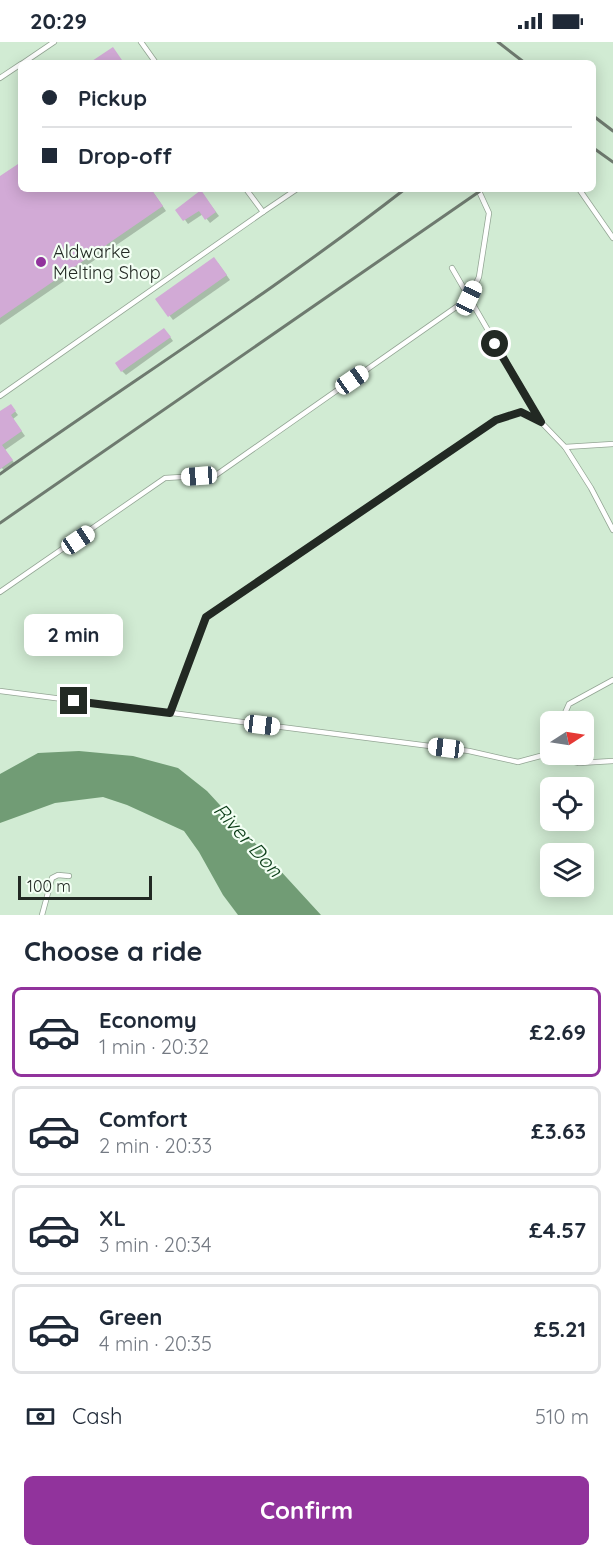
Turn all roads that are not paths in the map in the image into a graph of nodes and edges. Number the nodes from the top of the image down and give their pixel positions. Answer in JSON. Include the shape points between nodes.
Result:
{"nodes":[{"id":1,"x":54,"y":42,"type":"edge"},
{"id":2,"x":141,"y":42,"type":"edge"},
{"id":3,"x":28,"y":60,"type":"edge"},
{"id":4,"x":154,"y":60,"type":"edge"},
{"id":5,"x":18,"y":67,"type":"edge"},
{"id":6,"x":0,"y":78,"type":"edge"},
{"id":7,"x":248,"y":192,"type":"edge"},
{"id":8,"x":293,"y":192,"type":"edge"},
{"id":9,"x":479,"y":192,"type":"edge"},
{"id":10,"x":581,"y":192,"type":"edge"},
{"id":11,"x":263,"y":212,"type":"junction"},
{"id":12,"x":613,"y":238,"type":"edge"},
{"id":13,"x":452,"y":268,"type":"dead end"},
{"id":14,"x":469,"y":298,"type":"junction"},
{"id":15,"x":0,"y":396,"type":"edge"},
{"id":16,"x":541,"y":422,"type":"junction"},
{"id":17,"x":613,"y":444,"type":"edge"},
{"id":18,"x":565,"y":447,"type":"junction"},
{"id":19,"x":613,"y":530,"type":"edge"},
{"id":20,"x":0,"y":592,"type":"edge"},
{"id":21,"x":613,"y":680,"type":"edge"},
{"id":22,"x":0,"y":692,"type":"edge"},
{"id":23,"x":566,"y":711,"type":"edge"},
{"id":24,"x":170,"y":713,"type":"junction"},
{"id":25,"x":540,"y":756,"type":"edge"},
{"id":26,"x":613,"y":761,"type":"edge"},
{"id":27,"x":594,"y":762,"type":"edge"},
{"id":28,"x":69,"y":876,"type":"dead end"},
{"id":29,"x":42,"y":915,"type":"edge"}],
"edges":[{"from":1,"to":3,"type":"lane"},
{"from":2,"to":4,"type":"lane"},
{"from":5,"to":6,"type":"lane"},
{"from":7,"to":11,"type":"lane"},
{"from":8,"to":11,"type":"lane"},
{"from":9,"to":14,"type":"lane","via":[[489,213],[479,277]]},
{"from":10,"to":12,"type":"lane"},
{"from":11,"to":15,"type":"lane"},
{"from":13,"to":14,"type":"lane"},
{"from":14,"to":16,"type":"lane"},
{"from":14,"to":20,"type":"lane","via":[[216,475],[165,478]]},
{"from":16,"to":18,"type":"lane"},
{"from":16,"to":24,"type":"lane","via":[[521,412],[496,420],[206,617]]},
{"from":17,"to":18,"type":"lane"},
{"from":18,"to":19,"type":"lane"},
{"from":21,"to":23,"type":"lane","via":[[569,704]]},
{"from":22,"to":24,"type":"lane"},
{"from":24,"to":25,"type":"lane","via":[[469,751],[518,762]]},
{"from":26,"to":27,"type":"lane"},
{"from":28,"to":29,"type":"lane","via":[[52,878]]}]}
